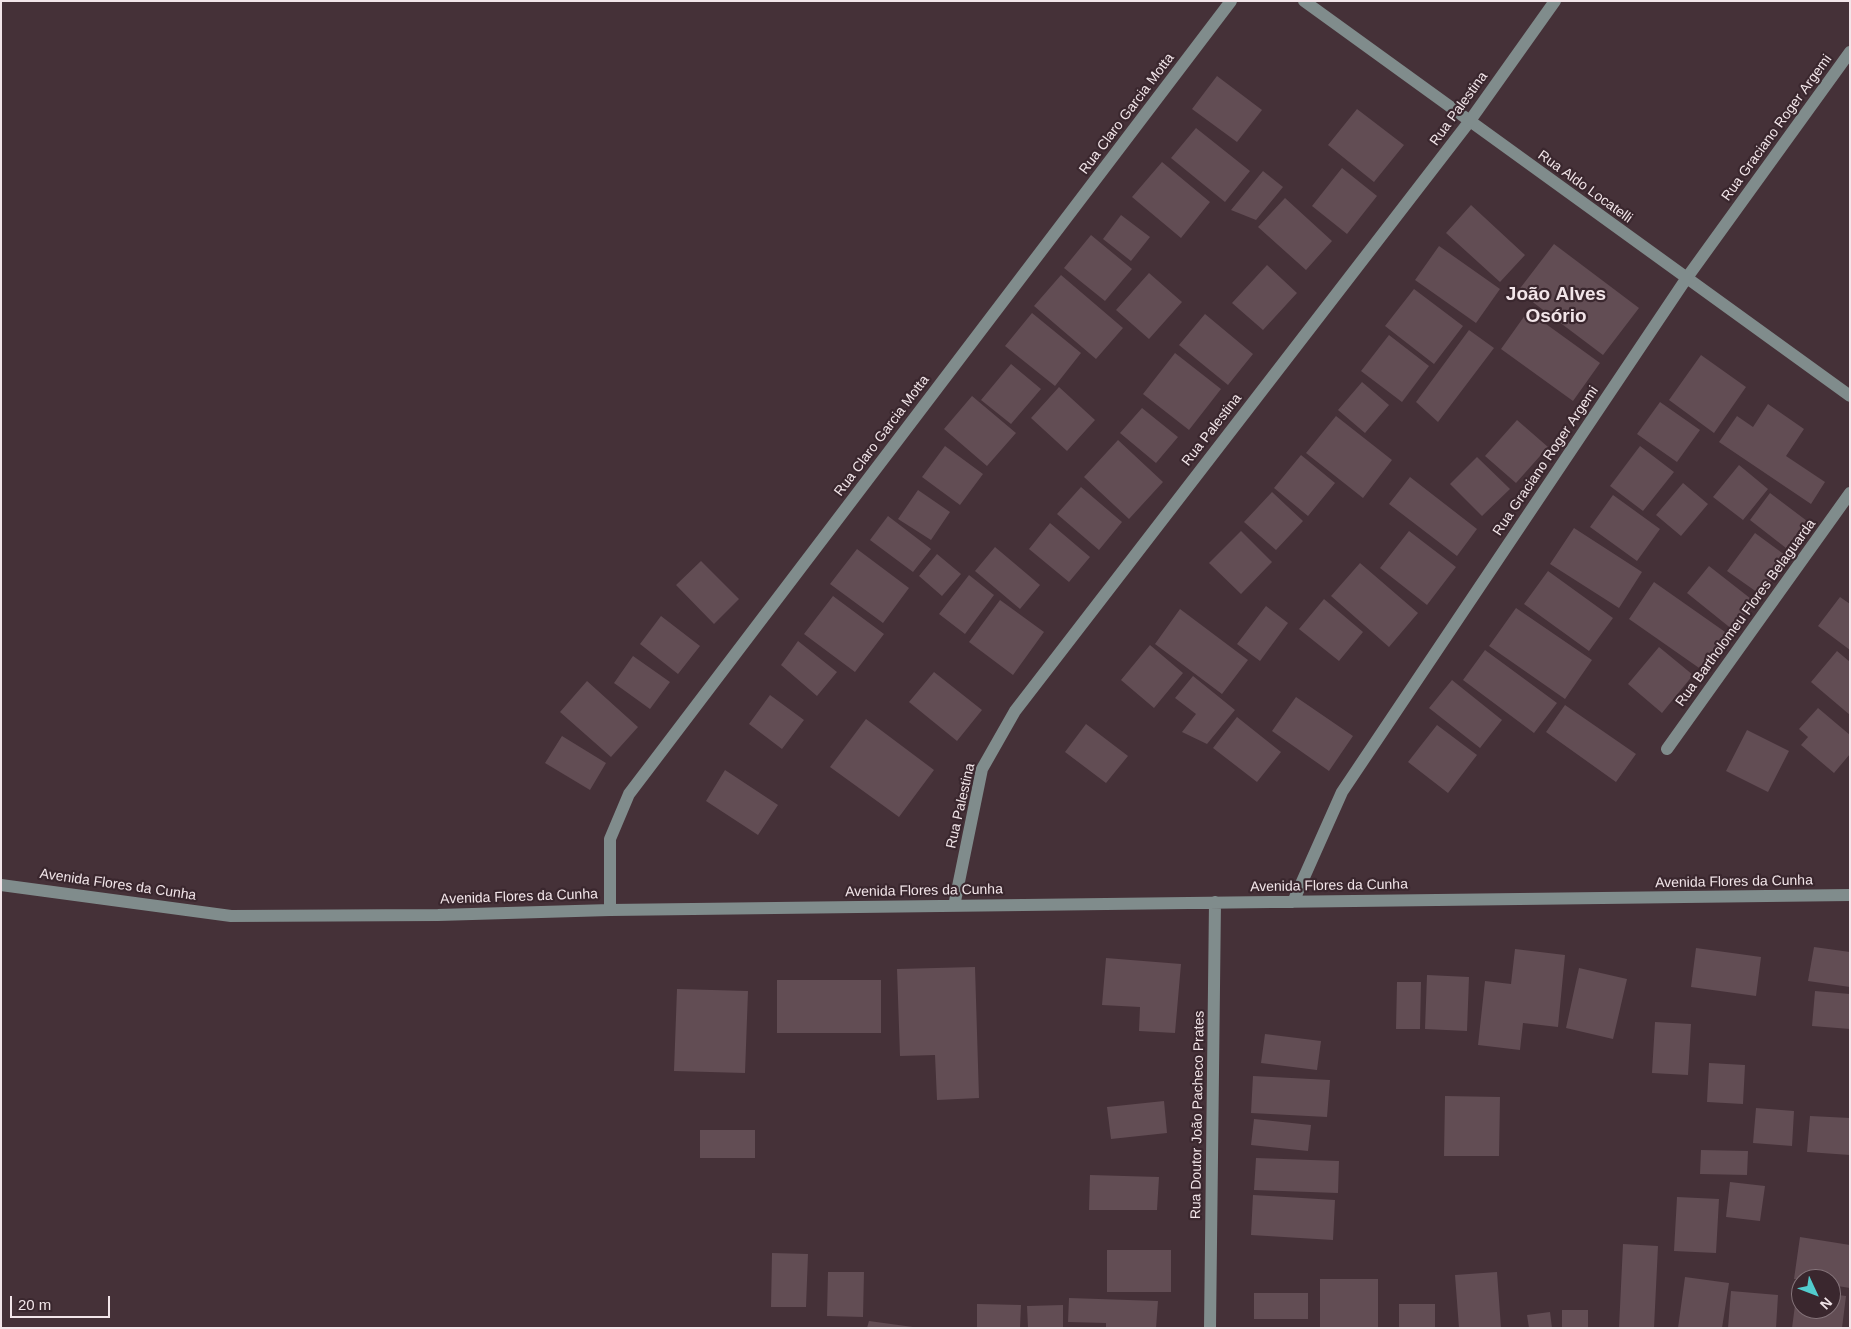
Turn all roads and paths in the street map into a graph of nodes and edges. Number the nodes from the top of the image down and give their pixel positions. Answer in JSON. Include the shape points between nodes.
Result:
{"nodes":[{"id":1,"x":1231,"y":1,"type":"edge"},
{"id":2,"x":1304,"y":1,"type":"edge"},
{"id":3,"x":1555,"y":1,"type":"edge"},
{"id":4,"x":1850,"y":52,"type":"edge"},
{"id":5,"x":1469,"y":122,"type":"junction"},
{"id":6,"x":1686,"y":279,"type":"junction"},
{"id":7,"x":1850,"y":396,"type":"edge"},
{"id":8,"x":1850,"y":493,"type":"edge"},
{"id":9,"x":1667,"y":749,"type":"dead end"},
{"id":10,"x":1,"y":885,"type":"edge"},
{"id":11,"x":1850,"y":895,"type":"edge"},
{"id":12,"x":1215,"y":902,"type":"junction"},
{"id":13,"x":1293,"y":902,"type":"junction"},
{"id":14,"x":954,"y":906,"type":"junction"},
{"id":15,"x":610,"y":910,"type":"junction"},
{"id":16,"x":1210,"y":1328,"type":"edge"}],
"edges":[{"from":1,"to":15,"type":"street","name":"Rua Claro Garcia Motta","via":[[629,794],[610,839]]},
{"from":2,"to":5,"type":"street","name":"Rua Aldo Locatelli"},
{"from":3,"to":5,"type":"street","name":"Rua Palestina"},
{"from":4,"to":6,"type":"street","name":"Rua Graciano Roger Argemi"},
{"from":5,"to":6,"type":"street","name":"Rua Aldo Locatelli"},
{"from":5,"to":14,"type":"street","name":"Rua Palestina","via":[[1015,711],[982,769]]},
{"from":6,"to":7,"type":"street","name":"Rua Aldo Locatelli"},
{"from":6,"to":13,"type":"street","name":"Rua Graciano Roger Argemi","via":[[1342,792]]},
{"from":8,"to":9,"type":"street","name":"Rua Bartholomeu Flores Belaguarda"},
{"from":10,"to":15,"type":"street","name":"Avenida Flores da Cunha","via":[[231,916]]},
{"from":11,"to":13,"type":"street","name":"Avenida Flores da Cunha"},
{"from":12,"to":13,"type":"street","name":"Avenida Flores da Cunha"},
{"from":12,"to":14,"type":"street","name":"Avenida Flores da Cunha"},
{"from":12,"to":16,"type":"street","name":"Rua Doutor João Pacheco Prates"},
{"from":14,"to":15,"type":"street","name":"Avenida Flores da Cunha"}]}
